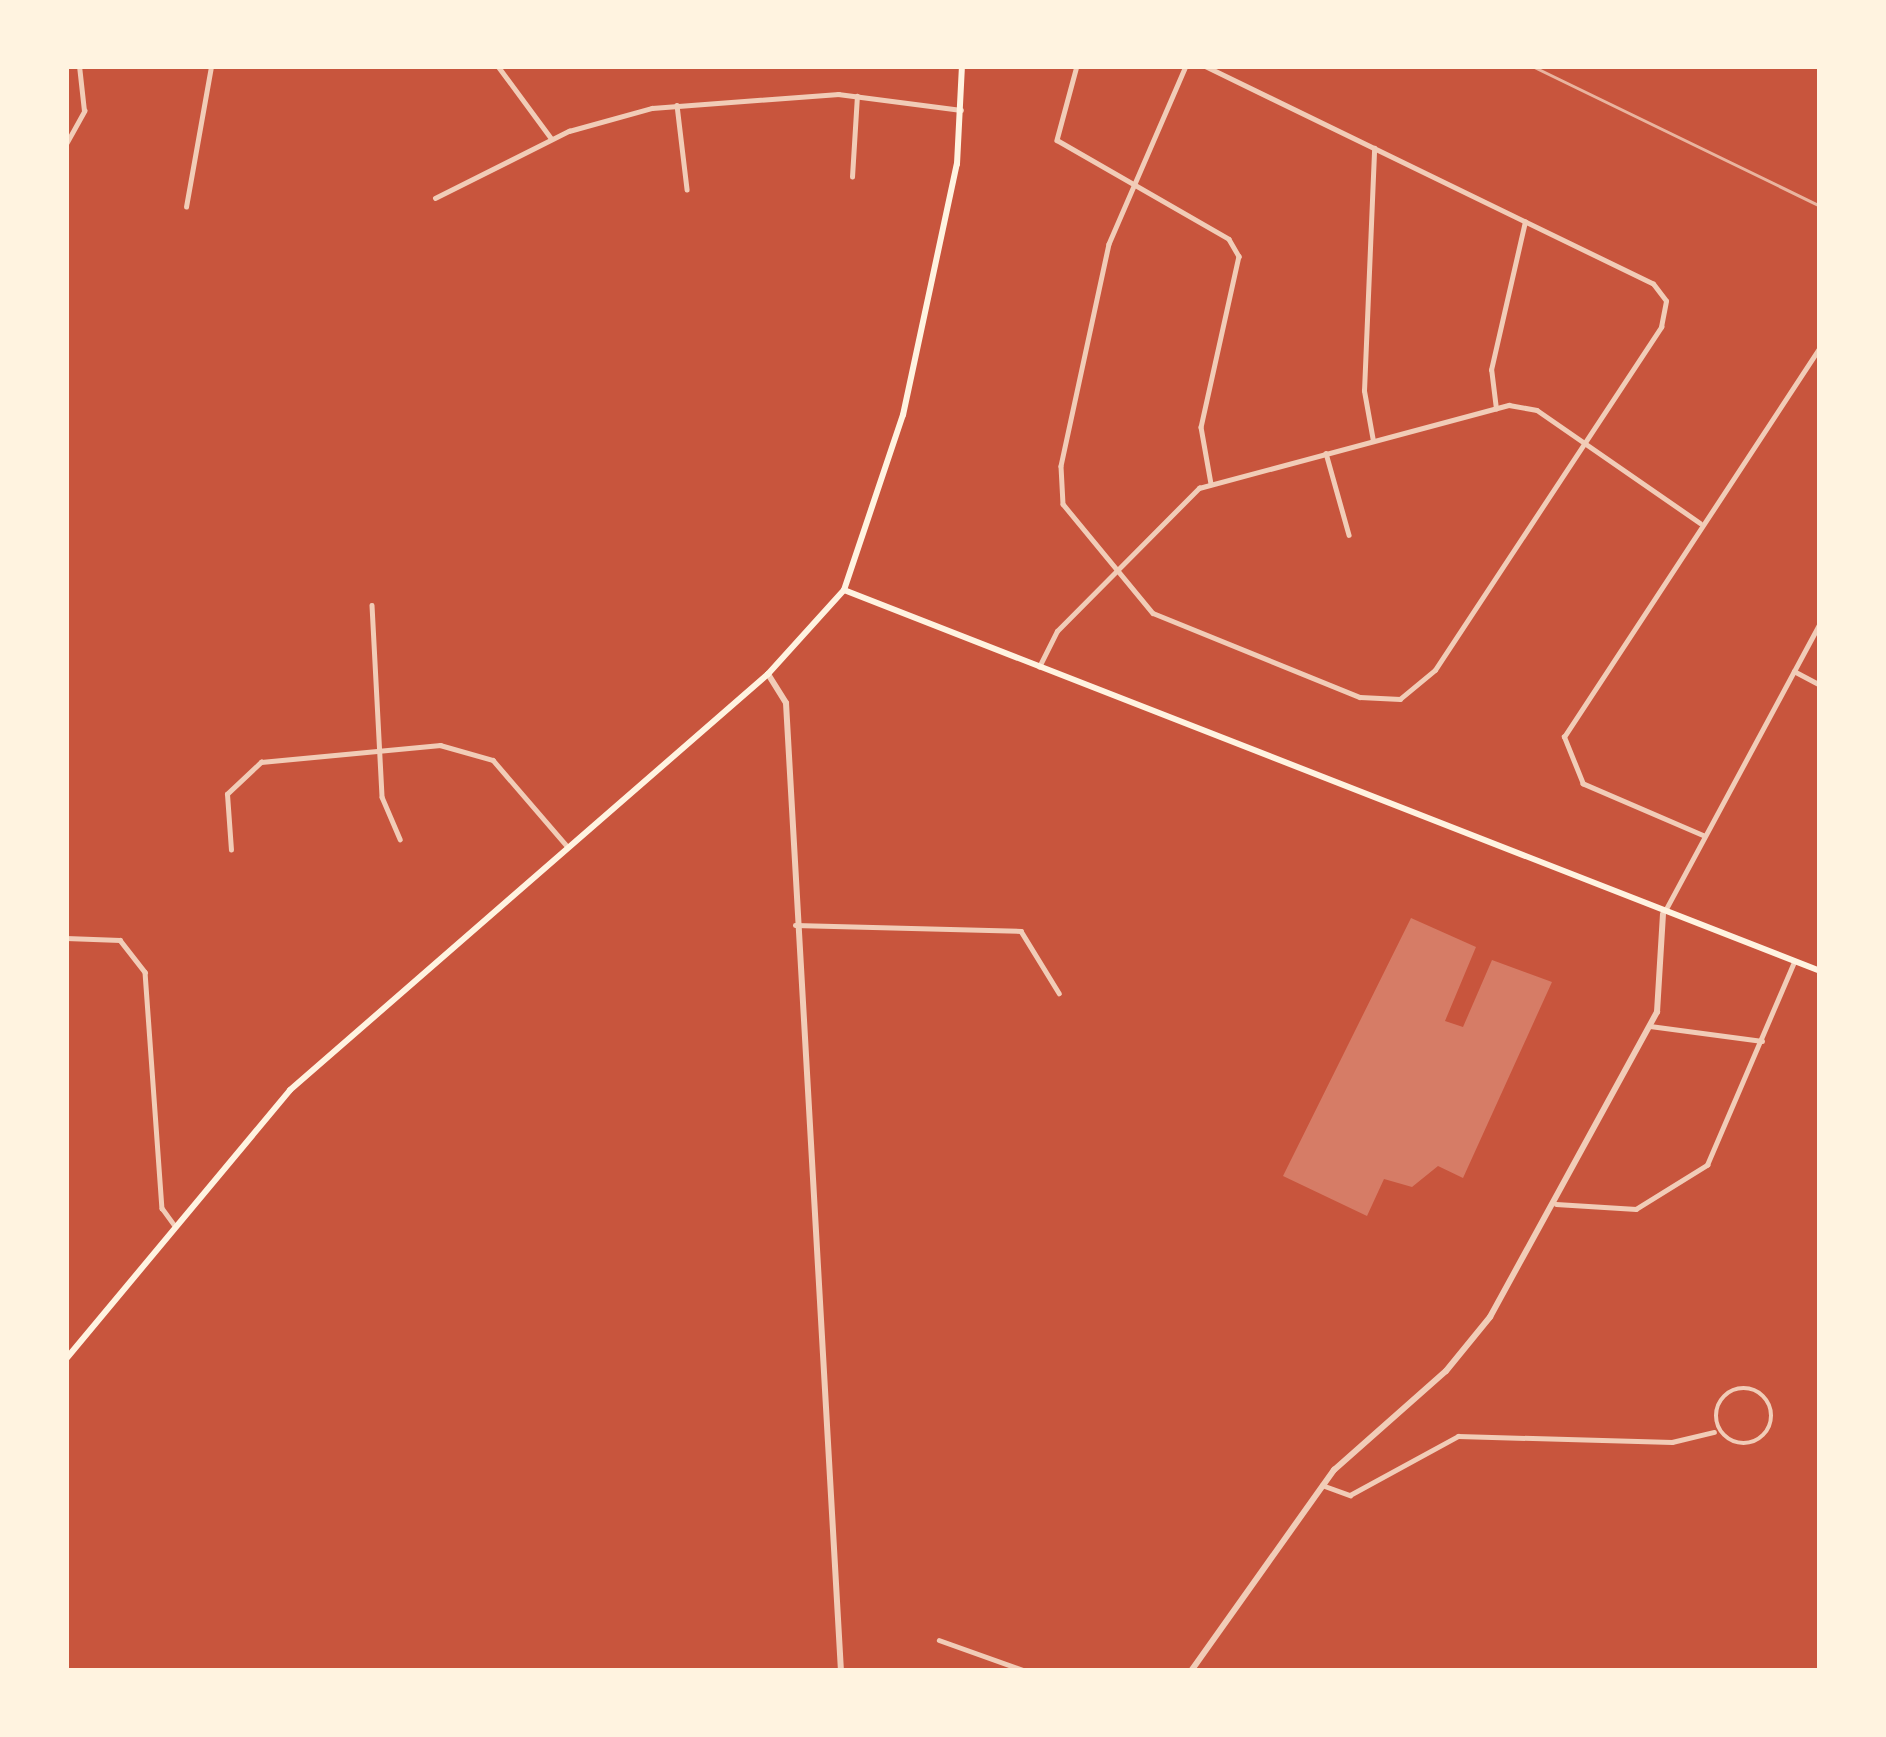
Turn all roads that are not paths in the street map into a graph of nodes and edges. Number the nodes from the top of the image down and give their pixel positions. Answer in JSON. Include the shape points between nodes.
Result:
{"nodes":[{"id":1,"x":80,"y":66,"type":"edge"},
{"id":2,"x":212,"y":66,"type":"edge"},
{"id":3,"x":498,"y":66,"type":"edge"},
{"id":4,"x":962,"y":66,"type":"edge"},
{"id":5,"x":1078,"y":66,"type":"edge"},
{"id":6,"x":1186,"y":66,"type":"edge"},
{"id":7,"x":1204,"y":66,"type":"edge"},
{"id":8,"x":857,"y":96,"type":"junction"},
{"id":9,"x":677,"y":105,"type":"junction"},
{"id":10,"x":962,"y":110,"type":"junction"},
{"id":11,"x":551,"y":138,"type":"junction"},
{"id":12,"x":66,"y":144,"type":"edge"},
{"id":13,"x":1374,"y":148,"type":"junction"},
{"id":14,"x":852,"y":177,"type":"dead end"},
{"id":15,"x":1131,"y":186,"type":"junction"},
{"id":16,"x":687,"y":189,"type":"dead end"},
{"id":17,"x":435,"y":198,"type":"dead end"},
{"id":18,"x":186,"y":207,"type":"dead end"},
{"id":19,"x":1525,"y":222,"type":"junction"},
{"id":20,"x":1820,"y":348,"type":"edge"},
{"id":21,"x":1496,"y":409,"type":"junction"},
{"id":22,"x":1373,"y":441,"type":"junction"},
{"id":23,"x":1585,"y":442,"type":"junction"},
{"id":24,"x":1326,"y":453,"type":"junction"},
{"id":25,"x":1211,"y":484,"type":"junction"},
{"id":26,"x":1700,"y":523,"type":"junction"},
{"id":27,"x":1349,"y":535,"type":"dead end"},
{"id":28,"x":1111,"y":574,"type":"junction"},
{"id":29,"x":844,"y":590,"type":"junction"},
{"id":30,"x":372,"y":605,"type":"dead end"},
{"id":31,"x":1820,"y":623,"type":"edge"},
{"id":32,"x":1040,"y":667,"type":"junction"},
{"id":33,"x":1794,"y":671,"type":"junction"},
{"id":34,"x":767,"y":674,"type":"junction"},
{"id":35,"x":1820,"y":685,"type":"edge"},
{"id":36,"x":380,"y":749,"type":"junction"},
{"id":37,"x":1704,"y":836,"type":"junction"},
{"id":38,"x":400,"y":839,"type":"dead end"},
{"id":39,"x":568,"y":847,"type":"junction"},
{"id":40,"x":231,"y":850,"type":"dead end"},
{"id":41,"x":1663,"y":914,"type":"junction"},
{"id":42,"x":795,"y":925,"type":"junction"},
{"id":43,"x":66,"y":938,"type":"edge"},
{"id":44,"x":1794,"y":962,"type":"junction"},
{"id":45,"x":1820,"y":971,"type":"edge"},
{"id":46,"x":1059,"y":993,"type":"dead end"},
{"id":47,"x":1649,"y":1026,"type":"junction"},
{"id":48,"x":1762,"y":1041,"type":"junction"},
{"id":49,"x":1556,"y":1204,"type":"junction"},
{"id":50,"x":175,"y":1226,"type":"junction"},
{"id":51,"x":66,"y":1359,"type":"edge"},
{"id":52,"x":1714,"y":1432,"type":"junction"},
{"id":53,"x":1322,"y":1485,"type":"junction"},
{"id":54,"x":939,"y":1640,"type":"dead end"},
{"id":55,"x":841,"y":1671,"type":"edge"},
{"id":56,"x":1026,"y":1671,"type":"edge"},
{"id":57,"x":1191,"y":1671,"type":"edge"}],
"edges":[{"from":1,"to":12,"type":"street","via":[[84,111]]},
{"from":2,"to":18,"type":"street"},
{"from":3,"to":11,"type":"street"},
{"from":4,"to":10,"type":"main road"},
{"from":5,"to":15,"type":"street","via":[[1057,140]]},
{"from":6,"to":15,"type":"street"},
{"from":7,"to":13,"type":"street"},
{"from":8,"to":9,"type":"street"},
{"from":8,"to":10,"type":"street"},
{"from":8,"to":14,"type":"street"},
{"from":9,"to":11,"type":"street"},
{"from":9,"to":16,"type":"street"},
{"from":10,"to":29,"type":"main road","via":[[898,439]]},
{"from":11,"to":17,"type":"street"},
{"from":13,"to":19,"type":"street"},
{"from":13,"to":22,"type":"street","via":[[1364,391]]},
{"from":15,"to":25,"type":"street","via":[[1239,256],[1201,427]]},
{"from":15,"to":28,"type":"street","via":[[1060,479],[1067,514]]},
{"from":19,"to":21,"type":"street","via":[[1491,370]]},
{"from":19,"to":23,"type":"street","via":[[1653,284],[1666,301],[1661,327]]},
{"from":20,"to":26,"type":"street"},
{"from":21,"to":22,"type":"street"},
{"from":21,"to":23,"type":"street","via":[[1532,407]]},
{"from":22,"to":24,"type":"street"},
{"from":23,"to":26,"type":"street"},
{"from":23,"to":28,"type":"street","via":[[1435,670],[1400,698],[1360,697],[1153,613]]},
{"from":24,"to":25,"type":"street"},
{"from":24,"to":27,"type":"street"},
{"from":25,"to":28,"type":"street"},
{"from":26,"to":37,"type":"street","via":[[1572,717],[1564,749],[1583,784]]},
{"from":28,"to":32,"type":"street"},
{"from":29,"to":32,"type":"main road"},
{"from":29,"to":34,"type":"main road"},
{"from":30,"to":36,"type":"street"},
{"from":31,"to":33,"type":"street"},
{"from":32,"to":41,"type":"main road"},
{"from":33,"to":35,"type":"street"},
{"from":33,"to":37,"type":"street"},
{"from":34,"to":39,"type":"main road"},
{"from":34,"to":42,"type":"street","via":[[786,703]]},
{"from":36,"to":38,"type":"street","via":[[384,808]]},
{"from":36,"to":39,"type":"street","via":[[482,753]]},
{"from":36,"to":40,"type":"street","via":[[254,766],[227,794]]},
{"from":37,"to":41,"type":"street"},
{"from":39,"to":50,"type":"main road","via":[[290,1090]]},
{"from":41,"to":44,"type":"main road"},
{"from":41,"to":47,"type":"street"},
{"from":42,"to":46,"type":"street","via":[[1021,931]]},
{"from":42,"to":55,"type":"street"},
{"from":43,"to":50,"type":"street","via":[[120,940],[146,972],[162,1208]]},
{"from":44,"to":45,"type":"main road"},
{"from":44,"to":48,"type":"street"},
{"from":47,"to":48,"type":"street"},
{"from":47,"to":49,"type":"street"},
{"from":48,"to":49,"type":"street","via":[[1717,1152],[1693,1179],[1636,1209]]},
{"from":49,"to":53,"type":"street","via":[[1460,1357]]},
{"from":50,"to":51,"type":"main road"},
{"from":52,"to":52,"type":"street","via":[[1735,1390],[1771,1394],[1755,1445]]},
{"from":52,"to":53,"type":"street","via":[[1672,1442],[1458,1436],[1350,1495]]},
{"from":53,"to":57,"type":"street"},
{"from":54,"to":56,"type":"street"}]}
